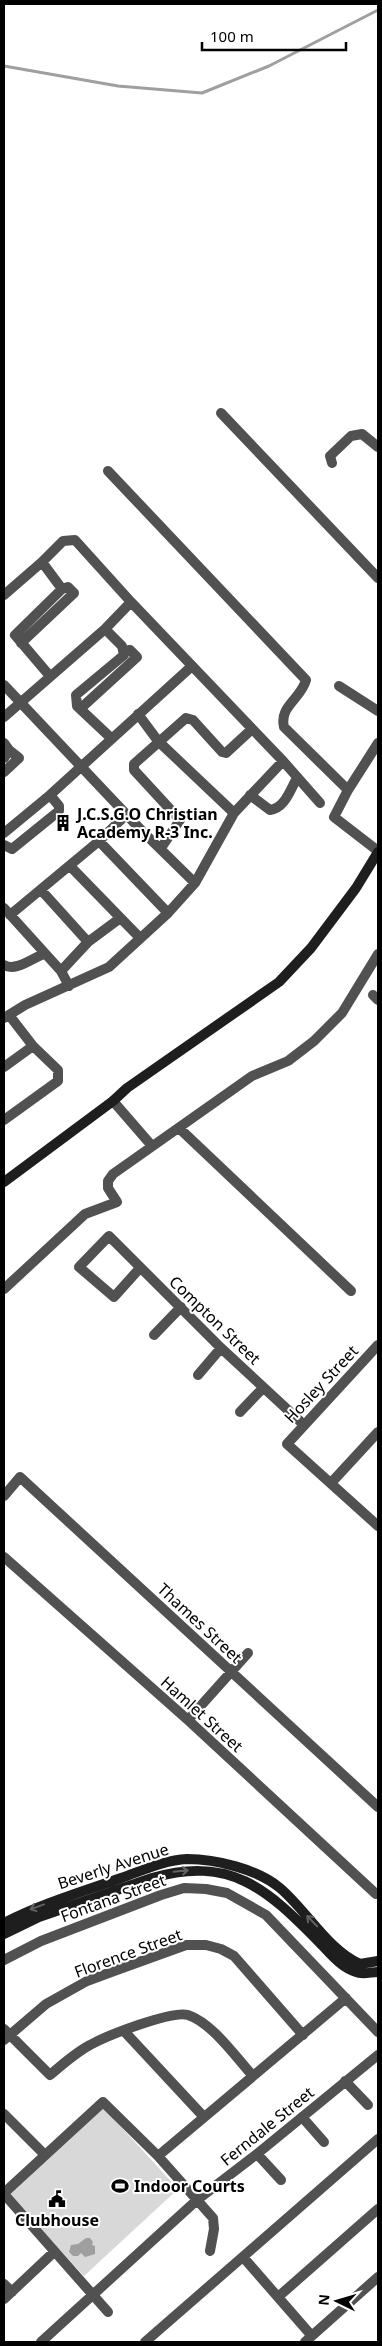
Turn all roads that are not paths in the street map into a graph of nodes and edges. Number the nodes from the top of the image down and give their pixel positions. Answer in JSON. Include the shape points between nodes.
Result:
{"nodes":[{"id":1,"x":221,"y":413,"type":"dead end"},
{"id":2,"x":378,"y":446,"type":"edge"},
{"id":3,"x":332,"y":463,"type":"dead end"},
{"id":4,"x":108,"y":471,"type":"dead end"},
{"id":5,"x":42,"y":562,"type":"junction"},
{"id":6,"x":378,"y":578,"type":"edge"},
{"id":7,"x":4,"y":594,"type":"edge"},
{"id":8,"x":131,"y":602,"type":"junction"},
{"id":9,"x":105,"y":628,"type":"junction"},
{"id":10,"x":192,"y":666,"type":"junction"},
{"id":11,"x":49,"y":675,"type":"junction"},
{"id":12,"x":4,"y":685,"type":"edge"},
{"id":13,"x":339,"y":686,"type":"dead end"},
{"id":14,"x":20,"y":703,"type":"junction"},
{"id":15,"x":378,"y":711,"type":"edge"},
{"id":16,"x":138,"y":714,"type":"junction"},
{"id":17,"x":4,"y":716,"type":"edge"},
{"id":18,"x":252,"y":729,"type":"junction"},
{"id":19,"x":111,"y":738,"type":"junction"},
{"id":20,"x":158,"y":741,"type":"junction"},
{"id":21,"x":378,"y":743,"type":"edge"},
{"id":22,"x":5,"y":750,"type":"edge"},
{"id":23,"x":284,"y":761,"type":"junction"},
{"id":24,"x":82,"y":765,"type":"junction"},
{"id":25,"x":4,"y":772,"type":"edge"},
{"id":26,"x":297,"y":778,"type":"junction"},
{"id":27,"x":348,"y":790,"type":"junction"},
{"id":28,"x":50,"y":794,"type":"junction"},
{"id":29,"x":250,"y":795,"type":"junction"},
{"id":30,"x":320,"y":804,"type":"dead end"},
{"id":31,"x":234,"y":813,"type":"junction"},
{"id":32,"x":127,"y":814,"type":"junction"},
{"id":33,"x":4,"y":833,"type":"edge"},
{"id":34,"x":99,"y":841,"type":"junction"},
{"id":35,"x":4,"y":845,"type":"edge"},
{"id":36,"x":161,"y":848,"type":"junction"},
{"id":37,"x":378,"y":851,"type":"edge"},
{"id":38,"x":70,"y":866,"type":"junction"},
{"id":39,"x":195,"y":883,"type":"junction"},
{"id":40,"x":41,"y":890,"type":"junction"},
{"id":41,"x":7,"y":911,"type":"edge"},
{"id":42,"x":168,"y":914,"type":"junction"},
{"id":43,"x":119,"y":918,"type":"junction"},
{"id":44,"x":140,"y":938,"type":"junction"},
{"id":45,"x":88,"y":942,"type":"junction"},
{"id":46,"x":44,"y":954,"type":"junction"},
{"id":47,"x":378,"y":954,"type":"edge"},
{"id":48,"x":4,"y":965,"type":"edge"},
{"id":49,"x":61,"y":971,"type":"junction"},
{"id":50,"x":69,"y":986,"type":"junction"},
{"id":51,"x":6,"y":1016,"type":"edge"},
{"id":52,"x":33,"y":1046,"type":"junction"},
{"id":53,"x":4,"y":1068,"type":"edge"},
{"id":54,"x":112,"y":1101,"type":"junction"},
{"id":55,"x":4,"y":1120,"type":"edge"},
{"id":56,"x":180,"y":1129,"type":"junction"},
{"id":57,"x":152,"y":1146,"type":"junction"},
{"id":58,"x":4,"y":1182,"type":"edge"},
{"id":59,"x":140,"y":1268,"type":"junction"},
{"id":60,"x":4,"y":1289,"type":"edge"},
{"id":61,"x":351,"y":1291,"type":"dead end"},
{"id":62,"x":180,"y":1307,"type":"junction"},
{"id":63,"x":154,"y":1336,"type":"dead end"},
{"id":64,"x":378,"y":1345,"type":"edge"},
{"id":65,"x":221,"y":1348,"type":"junction"},
{"id":66,"x":198,"y":1375,"type":"dead end"},
{"id":67,"x":263,"y":1388,"type":"junction"},
{"id":68,"x":240,"y":1412,"type":"dead end"},
{"id":69,"x":304,"y":1424,"type":"junction"},
{"id":70,"x":378,"y":1432,"type":"edge"},
{"id":71,"x":331,"y":1484,"type":"junction"},
{"id":72,"x":4,"y":1496,"type":"edge"},
{"id":73,"x":376,"y":1521,"type":"edge"},
{"id":74,"x":4,"y":1557,"type":"edge"},
{"id":75,"x":248,"y":1653,"type":"dead end"},
{"id":76,"x":231,"y":1672,"type":"junction"},
{"id":77,"x":188,"y":1720,"type":"junction"},
{"id":78,"x":378,"y":1807,"type":"edge"},
{"id":79,"x":378,"y":1893,"type":"edge"},
{"id":80,"x":4,"y":1923,"type":"edge"},
{"id":81,"x":4,"y":1934,"type":"edge"},
{"id":82,"x":4,"y":1960,"type":"edge"},
{"id":83,"x":378,"y":1961,"type":"edge"},
{"id":84,"x":378,"y":1972,"type":"edge"},
{"id":85,"x":346,"y":1998,"type":"junction"},
{"id":86,"x":124,"y":2031,"type":"junction"},
{"id":87,"x":378,"y":2032,"type":"edge"},
{"id":88,"x":6,"y":2035,"type":"edge"},
{"id":89,"x":303,"y":2035,"type":"junction"},
{"id":90,"x":378,"y":2054,"type":"edge"},
{"id":91,"x":252,"y":2075,"type":"junction"},
{"id":92,"x":345,"y":2081,"type":"junction"},
{"id":93,"x":368,"y":2105,"type":"dead end"},
{"id":94,"x":4,"y":2114,"type":"edge"},
{"id":95,"x":203,"y":2116,"type":"junction"},
{"id":96,"x":302,"y":2117,"type":"junction"},
{"id":97,"x":378,"y":2139,"type":"edge"},
{"id":98,"x":324,"y":2142,"type":"dead end"},
{"id":99,"x":257,"y":2154,"type":"junction"},
{"id":100,"x":45,"y":2155,"type":"junction"},
{"id":101,"x":158,"y":2156,"type":"junction"},
{"id":102,"x":281,"y":2180,"type":"dead end"},
{"id":103,"x":4,"y":2194,"type":"edge"},
{"id":104,"x":197,"y":2200,"type":"junction"},
{"id":105,"x":378,"y":2209,"type":"edge"},
{"id":106,"x":210,"y":2251,"type":"dead end"},
{"id":107,"x":54,"y":2252,"type":"junction"},
{"id":108,"x":243,"y":2257,"type":"junction"},
{"id":109,"x":378,"y":2278,"type":"edge"},
{"id":110,"x":4,"y":2284,"type":"edge"},
{"id":111,"x":93,"y":2294,"type":"junction"},
{"id":112,"x":8,"y":2296,"type":"edge"},
{"id":113,"x":278,"y":2297,"type":"junction"},
{"id":114,"x":108,"y":2312,"type":"dead end"},
{"id":115,"x":308,"y":2339,"type":"edge"},
{"id":116,"x":44,"y":2341,"type":"edge"},
{"id":117,"x":145,"y":2342,"type":"edge"}],
"edges":[{"from":1,"to":6,"type":"street"},
{"from":2,"to":3,"type":"street","via":[[362,434],[350,436],[330,456]]},
{"from":4,"to":27,"type":"street","via":[[306,680],[284,712],[284,727]]},
{"from":5,"to":7,"type":"street"},
{"from":5,"to":8,"type":"street","via":[[63,541],[75,540]]},
{"from":5,"to":11,"type":"street","via":[[62,589],[15,635]]},
{"from":8,"to":9,"type":"street"},
{"from":8,"to":10,"type":"street"},
{"from":9,"to":11,"type":"street"},
{"from":9,"to":19,"type":"street","via":[[124,655],[74,700]]},
{"from":10,"to":16,"type":"street"},
{"from":10,"to":18,"type":"street"},
{"from":11,"to":14,"type":"street"},
{"from":12,"to":14,"type":"street"},
{"from":13,"to":15,"type":"street"},
{"from":14,"to":17,"type":"street"},
{"from":14,"to":24,"type":"street"},
{"from":16,"to":19,"type":"street"},
{"from":16,"to":20,"type":"street"},
{"from":18,"to":20,"type":"street","via":[[226,753],[193,720],[186,718]]},
{"from":18,"to":23,"type":"street"},
{"from":19,"to":24,"type":"street"},
{"from":20,"to":31,"type":"street"},
{"from":20,"to":36,"type":"street","via":[[132,767],[180,820]]},
{"from":21,"to":27,"type":"street"},
{"from":22,"to":25,"type":"street","via":[[19,758]]},
{"from":23,"to":26,"type":"street"},
{"from":23,"to":29,"type":"street"},
{"from":24,"to":28,"type":"street"},
{"from":24,"to":32,"type":"street"},
{"from":26,"to":29,"type":"street","via":[[282,805],[276,809],[270,810]]},
{"from":26,"to":30,"type":"street"},
{"from":27,"to":37,"type":"street","via":[[334,817]]},
{"from":28,"to":33,"type":"street"},
{"from":28,"to":35,"type":"street","via":[[60,806],[59,811],[12,849]]},
{"from":29,"to":31,"type":"street"},
{"from":31,"to":39,"type":"street"},
{"from":32,"to":34,"type":"street"},
{"from":32,"to":36,"type":"street"},
{"from":34,"to":38,"type":"street"},
{"from":34,"to":42,"type":"street"},
{"from":36,"to":39,"type":"street"},
{"from":37,"to":54,"type":"street","via":[[356,888],[311,948],[280,982]]},
{"from":38,"to":40,"type":"street"},
{"from":38,"to":43,"type":"street"},
{"from":39,"to":42,"type":"street"},
{"from":40,"to":41,"type":"street"},
{"from":40,"to":45,"type":"street"},
{"from":41,"to":46,"type":"street"},
{"from":42,"to":44,"type":"street"},
{"from":43,"to":44,"type":"street"},
{"from":43,"to":45,"type":"street"},
{"from":44,"to":50,"type":"street","via":[[109,967]]},
{"from":45,"to":49,"type":"street"},
{"from":46,"to":48,"type":"street","via":[[15,967]]},
{"from":46,"to":49,"type":"street"},
{"from":47,"to":56,"type":"street","via":[[342,1013],[314,1041],[288,1061],[252,1076]]},
{"from":49,"to":50,"type":"street"},
{"from":50,"to":51,"type":"street"},
{"from":51,"to":52,"type":"street"},
{"from":52,"to":53,"type":"street"},
{"from":52,"to":55,"type":"street","via":[[58,1070],[58,1081]]},
{"from":54,"to":57,"type":"street"},
{"from":54,"to":58,"type":"street"},
{"from":56,"to":57,"type":"street"},
{"from":56,"to":61,"type":"street"},
{"from":57,"to":60,"type":"street","via":[[108,1181],[108,1188],[117,1202],[85,1214]]},
{"from":59,"to":59,"type":"street","name":"Compton Street","via":[[109,1236],[79,1267],[114,1297]]},
{"from":59,"to":62,"type":"street","name":"Compton Street"},
{"from":62,"to":63,"type":"street"},
{"from":62,"to":65,"type":"street","name":"Compton Street"},
{"from":64,"to":69,"type":"street","name":"Hosley Street"},
{"from":65,"to":66,"type":"street"},
{"from":65,"to":67,"type":"street","name":"Compton Street"},
{"from":67,"to":68,"type":"street"},
{"from":67,"to":69,"type":"street","name":"Compton Street"},
{"from":69,"to":71,"type":"street","name":"Hosley Street","via":[[286,1444]]},
{"from":70,"to":71,"type":"street"},
{"from":71,"to":73,"type":"street"},
{"from":72,"to":76,"type":"street","name":"Thames Street","via":[[20,1477]]},
{"from":74,"to":77,"type":"street","name":"Hamlet Street"},
{"from":75,"to":76,"type":"street"},
{"from":76,"to":77,"type":"street"},
{"from":76,"to":78,"type":"street","name":"Thames Street"},
{"from":77,"to":79,"type":"street","name":"Hamlet Street"},
{"from":83,"to":80,"type":"street","name":"Beverly Avenue","one_way":true,"via":[[360,1964],[344,1955],[280,1888],[267,1879],[232,1866],[200,1860],[176,1860],[30,1910]]},
{"from":81,"to":84,"type":"street","name":"Beverly Avenue","one_way":true,"via":[[39,1917],[152,1878],[208,1870],[231,1875],[266,1893],[350,1970],[358,1974]]},
{"from":82,"to":85,"type":"street","name":"Fontana Street","via":[[41,1941],[161,1895],[184,1888],[206,1889],[227,1893],[266,1915]]},
{"from":85,"to":87,"type":"street","name":"Fontana Street"},
{"from":85,"to":89,"type":"street"},
{"from":86,"to":88,"type":"street","via":[[91,2044],[50,2075]]},
{"from":86,"to":91,"type":"street","via":[[158,2018],[186,2014],[203,2023]]},
{"from":86,"to":95,"type":"street"},
{"from":88,"to":89,"type":"street","name":"Florence Street","via":[[46,2004],[87,1981],[186,1945],[206,1944],[234,1956]]},
{"from":89,"to":91,"type":"street"},
{"from":90,"to":92,"type":"street","name":"Ferndale Street"},
{"from":91,"to":95,"type":"street"},
{"from":92,"to":93,"type":"street"},
{"from":92,"to":96,"type":"street","name":"Ferndale Street"},
{"from":94,"to":100,"type":"street"},
{"from":95,"to":101,"type":"street"},
{"from":96,"to":98,"type":"street"},
{"from":96,"to":99,"type":"street","name":"Ferndale Street"},
{"from":97,"to":108,"type":"street"},
{"from":99,"to":102,"type":"street"},
{"from":99,"to":104,"type":"street","name":"Ferndale Street"},
{"from":100,"to":101,"type":"street","via":[[103,2102]]},
{"from":100,"to":103,"type":"street"},
{"from":101,"to":104,"type":"street"},
{"from":103,"to":107,"type":"street"},
{"from":104,"to":106,"type":"street","via":[[213,2218]]},
{"from":104,"to":111,"type":"street","name":"Ferndale Street"},
{"from":105,"to":113,"type":"street"},
{"from":107,"to":111,"type":"street"},
{"from":107,"to":112,"type":"street"},
{"from":108,"to":113,"type":"street"},
{"from":108,"to":117,"type":"street"},
{"from":109,"to":115,"type":"street"},
{"from":110,"to":112,"type":"street"},
{"from":111,"to":114,"type":"street"},
{"from":111,"to":116,"type":"street","name":"Ferndale Street"},
{"from":113,"to":115,"type":"street"}]}
